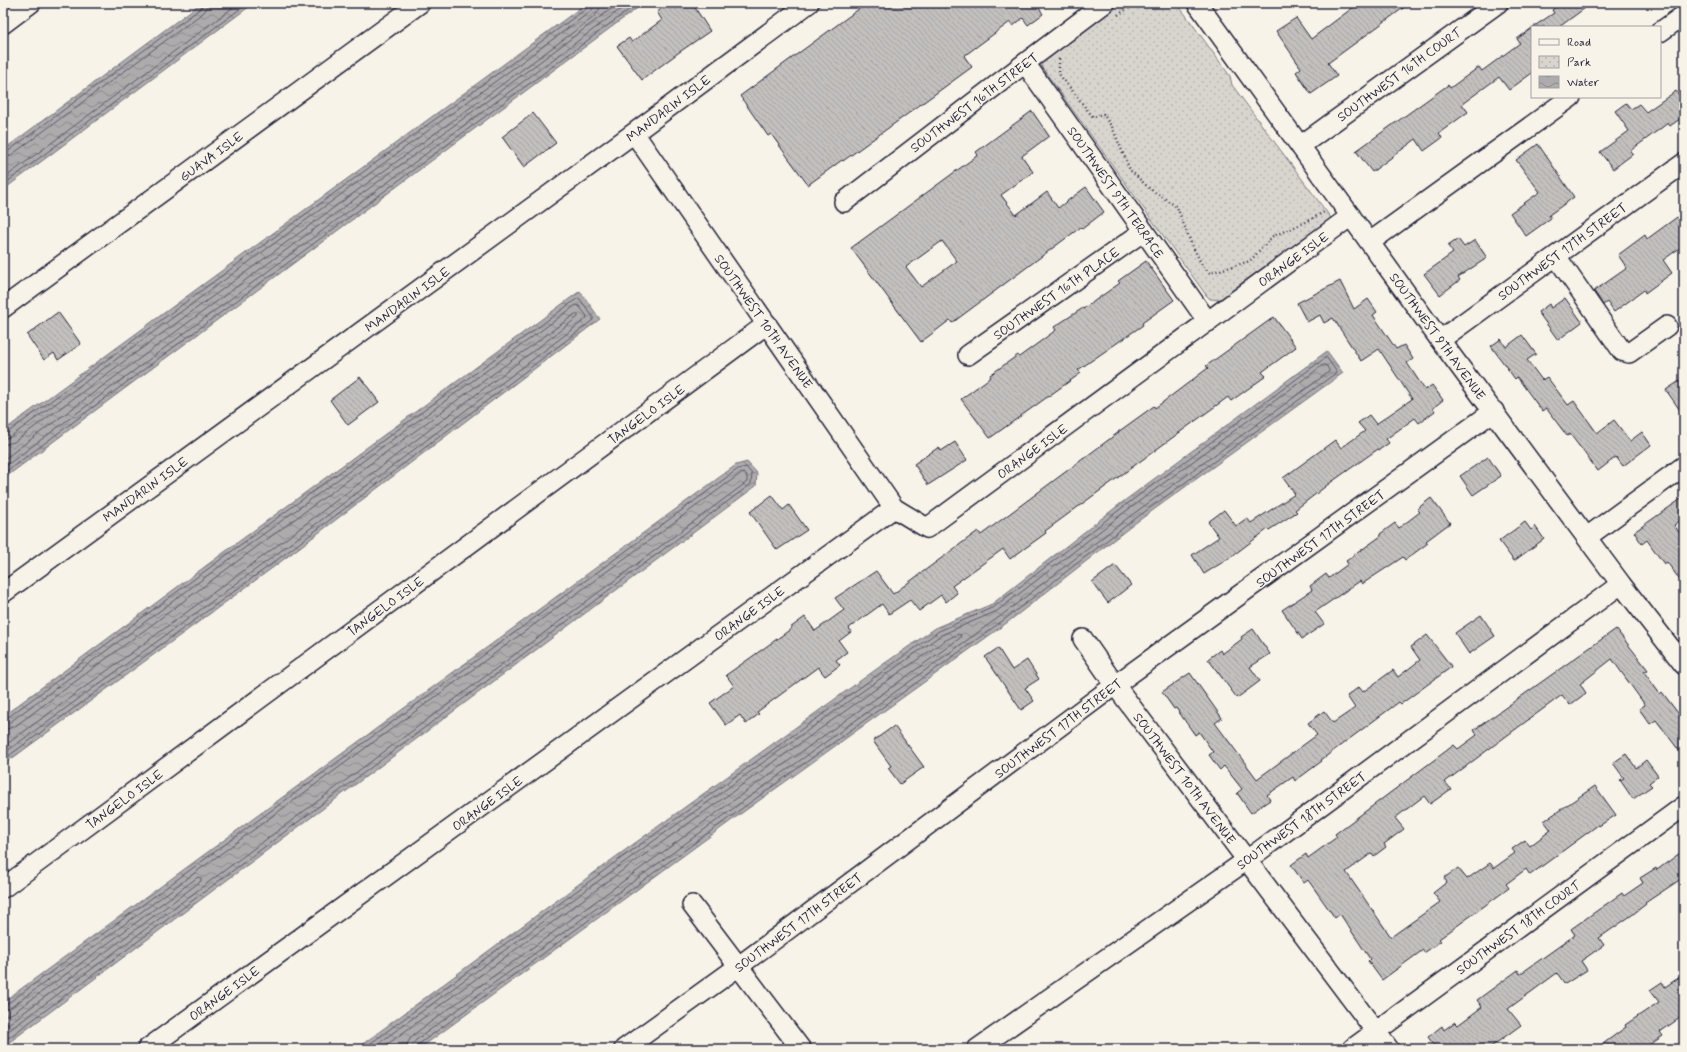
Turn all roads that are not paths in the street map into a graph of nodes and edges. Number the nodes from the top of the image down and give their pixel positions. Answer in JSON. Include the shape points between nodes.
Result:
{"nodes":[{"id":1,"x":31,"y":3,"type":"edge"},
{"id":2,"x":420,"y":3,"type":"edge"},
{"id":3,"x":809,"y":3,"type":"edge"},
{"id":4,"x":1197,"y":3,"type":"edge"},
{"id":5,"x":1498,"y":3,"type":"edge"},
{"id":6,"x":1111,"y":10,"type":"edge"},
{"id":7,"x":1684,"y":15,"type":"edge"},
{"id":8,"x":3,"y":24,"type":"edge"},
{"id":9,"x":1661,"y":31,"type":"edge"},
{"id":10,"x":1025,"y":63,"type":"junction"},
{"id":11,"x":1570,"y":98,"type":"edge"},
{"id":12,"x":634,"y":133,"type":"junction"},
{"id":13,"x":1300,"y":146,"type":"junction"},
{"id":14,"x":1684,"y":163,"type":"edge"},
{"id":15,"x":844,"y":202,"type":"dead end"},
{"id":16,"x":1351,"y":216,"type":"junction"},
{"id":17,"x":1144,"y":231,"type":"junction"},
{"id":18,"x":1370,"y":242,"type":"junction"},
{"id":19,"x":1556,"y":256,"type":"junction"},
{"id":20,"x":3,"y":308,"type":"edge"},
{"id":21,"x":1208,"y":322,"type":"junction"},
{"id":22,"x":767,"y":324,"type":"junction"},
{"id":23,"x":1667,"y":326,"type":"dead end"},
{"id":24,"x":1440,"y":340,"type":"junction"},
{"id":25,"x":968,"y":355,"type":"dead end"},
{"id":26,"x":1494,"y":411,"type":"junction"},
{"id":27,"x":1684,"y":466,"type":"edge"},
{"id":28,"x":894,"y":508,"type":"junction"},
{"id":29,"x":1587,"y":537,"type":"junction"},
{"id":30,"x":1621,"y":584,"type":"junction"},
{"id":31,"x":3,"y":593,"type":"edge"},
{"id":32,"x":1083,"y":639,"type":"dead end"},
{"id":33,"x":1684,"y":665,"type":"edge"},
{"id":34,"x":1115,"y":686,"type":"junction"},
{"id":35,"x":1684,"y":806,"type":"edge"},
{"id":36,"x":1247,"y":860,"type":"junction"},
{"id":37,"x":3,"y":888,"type":"edge"},
{"id":38,"x":692,"y":905,"type":"dead end"},
{"id":39,"x":739,"y":966,"type":"junction"},
{"id":40,"x":1376,"y":1032,"type":"junction"},
{"id":41,"x":147,"y":1049,"type":"edge"},
{"id":42,"x":624,"y":1049,"type":"edge"},
{"id":43,"x":801,"y":1049,"type":"edge"},
{"id":44,"x":977,"y":1049,"type":"edge"},
{"id":45,"x":1352,"y":1049,"type":"edge"},
{"id":46,"x":1389,"y":1049,"type":"edge"}],
"edges":[{"from":1,"to":8,"type":"street"},
{"from":2,"to":20,"type":"street","name":"GUAVA ISLE"},
{"from":3,"to":12,"type":"street","name":"MANDARIN ISLE"},
{"from":4,"to":13,"type":"street","name":"SOUTHWEST 9TH AVENUE"},
{"from":5,"to":13,"type":"street","name":"SOUTHWEST 16TH COURT"},
{"from":6,"to":10,"type":"street","name":"SOUTHWEST 16TH STREET"},
{"from":7,"to":9,"type":"street"},
{"from":10,"to":15,"type":"street","name":"SOUTHWEST 16TH STREET"},
{"from":10,"to":17,"type":"street","name":"SOUTHWEST 9TH TERRACE"},
{"from":11,"to":18,"type":"street"},
{"from":12,"to":22,"type":"street","name":"SOUTHWEST 10TH AVENUE"},
{"from":12,"to":31,"type":"street","name":"MANDARIN ISLE"},
{"from":13,"to":16,"type":"street","name":"SOUTHWEST 9TH AVENUE"},
{"from":14,"to":19,"type":"street","name":"SOUTHWEST 17TH STREET"},
{"from":16,"to":18,"type":"street","name":"SOUTHWEST 9TH AVENUE"},
{"from":16,"to":21,"type":"street","name":"ORANGE ISLE"},
{"from":17,"to":21,"type":"street","name":"SOUTHWEST 9TH TERRACE"},
{"from":17,"to":25,"type":"street","name":"SOUTHWEST 16TH PLACE"},
{"from":18,"to":24,"type":"street","name":"SOUTHWEST 9TH AVENUE"},
{"from":19,"to":23,"type":"street","via":[[1622,351],[1629,353]]},
{"from":19,"to":24,"type":"street","name":"SOUTHWEST 17TH STREET"},
{"from":21,"to":28,"type":"street","name":"ORANGE ISLE","via":[[927,528]]},
{"from":22,"to":28,"type":"street","name":"SOUTHWEST 10TH AVENUE"},
{"from":22,"to":37,"type":"street","name":"TANGELO ISLE"},
{"from":24,"to":26,"type":"street","name":"SOUTHWEST 9TH AVENUE"},
{"from":26,"to":29,"type":"street","name":"SOUTHWEST 9TH AVENUE"},
{"from":26,"to":34,"type":"street","name":"SOUTHWEST 17TH STREET"},
{"from":27,"to":29,"type":"street"},
{"from":28,"to":41,"type":"street","name":"ORANGE ISLE"},
{"from":29,"to":30,"type":"street","name":"SOUTHWEST 9TH AVENUE"},
{"from":30,"to":33,"type":"street","name":"SOUTHWEST 9TH AVENUE"},
{"from":30,"to":36,"type":"street","name":"SOUTHWEST 18TH STREET"},
{"from":32,"to":34,"type":"street","name":"SOUTHWEST 10TH AVENUE"},
{"from":34,"to":36,"type":"street","name":"SOUTHWEST 10TH AVENUE"},
{"from":34,"to":39,"type":"street","name":"SOUTHWEST 17TH STREET"},
{"from":35,"to":40,"type":"street","name":"SOUTHWEST 18TH COURT"},
{"from":36,"to":40,"type":"street","name":"SOUTHWEST 10TH AVENUE"},
{"from":36,"to":44,"type":"street","name":"SOUTHWEST 18TH STREET"},
{"from":38,"to":39,"type":"street"},
{"from":39,"to":42,"type":"street","name":"SOUTHWEST 17TH STREET"},
{"from":39,"to":43,"type":"street"},
{"from":40,"to":45,"type":"street","name":"SOUTHWEST 18TH COURT"},
{"from":40,"to":46,"type":"street","name":"SOUTHWEST 10TH AVENUE"}]}
